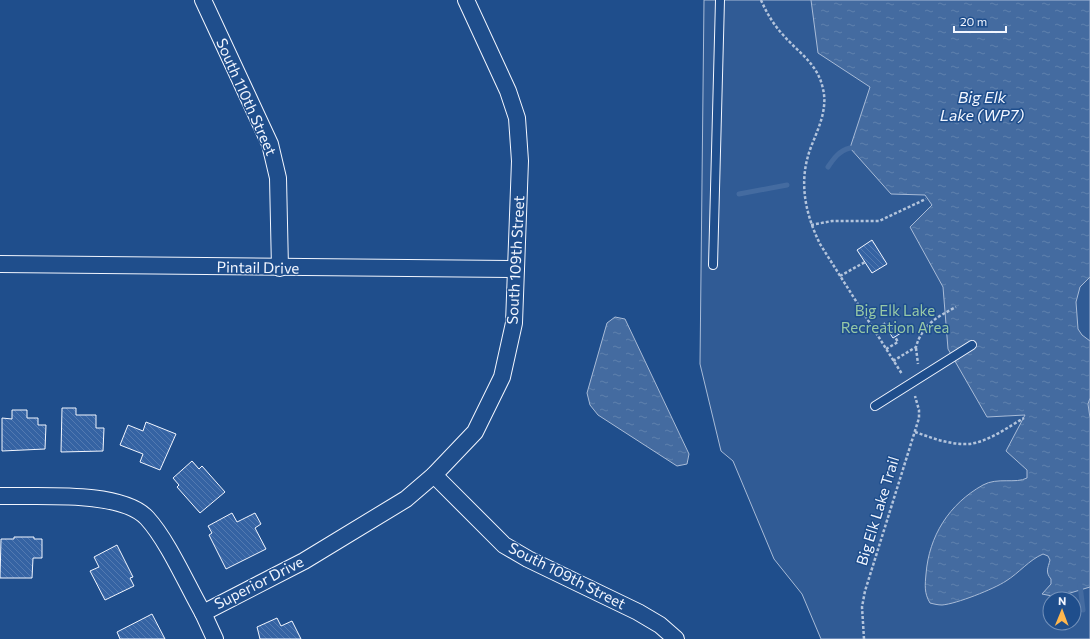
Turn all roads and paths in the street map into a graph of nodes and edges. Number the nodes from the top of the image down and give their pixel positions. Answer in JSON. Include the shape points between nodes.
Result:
{"nodes":[{"id":1,"x":203,"y":0,"type":"edge"},
{"id":2,"x":466,"y":0,"type":"edge"},
{"id":3,"x":720,"y":0,"type":"edge"},
{"id":4,"x":761,"y":0,"type":"edge"},
{"id":5,"x":926,"y":199,"type":"dead end"},
{"id":6,"x":811,"y":226,"type":"junction"},
{"id":7,"x":865,"y":262,"type":"dead end"},
{"id":8,"x":0,"y":264,"type":"edge"},
{"id":9,"x":713,"y":265,"type":"dead end"},
{"id":10,"x":280,"y":268,"type":"junction"},
{"id":11,"x":516,"y":270,"type":"junction"},
{"id":12,"x":840,"y":276,"type":"junction"},
{"id":13,"x":956,"y":307,"type":"dead end"},
{"id":14,"x":889,"y":328,"type":"dead end"},
{"id":15,"x":874,"y":330,"type":"junction"},
{"id":16,"x":895,"y":337,"type":"dead end"},
{"id":17,"x":972,"y":345,"type":"dead end"},
{"id":18,"x":916,"y":347,"type":"junction"},
{"id":19,"x":886,"y":349,"type":"junction"},
{"id":20,"x":893,"y":361,"type":"junction"},
{"id":21,"x":924,"y":375,"type":"junction"},
{"id":22,"x":905,"y":380,"type":"dead end"},
{"id":23,"x":913,"y":392,"type":"dead end"},
{"id":24,"x":875,"y":406,"type":"dead end"},
{"id":25,"x":1024,"y":418,"type":"dead end"},
{"id":26,"x":915,"y":432,"type":"junction"},
{"id":27,"x":434,"y":475,"type":"junction"},
{"id":28,"x":0,"y":496,"type":"edge"},
{"id":29,"x":203,"y":613,"type":"junction"},
{"id":30,"x":215,"y":639,"type":"edge"},
{"id":31,"x":676,"y":639,"type":"edge"},
{"id":32,"x":864,"y":639,"type":"edge"}],
"edges":[{"from":1,"to":10,"type":"street","name":"South 110th Street","via":[[270,144],[278,178]]},
{"from":2,"to":11,"type":"street","name":"South 109th Street","via":[[508,91],[517,118],[520,161]]},
{"from":3,"to":9,"type":"lane"},
{"from":4,"to":6,"type":"path","via":[[768,17],[817,71],[823,89],[824,109],[805,168],[805,207]]},
{"from":5,"to":6,"type":"path","via":[[879,221],[832,221]]},
{"from":6,"to":12,"type":"path"},
{"from":7,"to":12,"type":"path"},
{"from":8,"to":10,"type":"street","name":"Pintail Drive"},
{"from":10,"to":11,"type":"street","name":"Pintail Drive"},
{"from":11,"to":27,"type":"street","name":"South 109th Street","via":[[514,323],[502,377],[474,432]]},
{"from":12,"to":15,"type":"path"},
{"from":13,"to":18,"type":"path","via":[[933,320],[922,332]]},
{"from":14,"to":15,"type":"path","via":[[886,323]]},
{"from":15,"to":19,"type":"path"},
{"from":16,"to":19,"type":"path","via":[[898,342]]},
{"from":17,"to":21,"type":"lane"},
{"from":18,"to":20,"type":"path"},
{"from":18,"to":21,"type":"path","via":[[917,360]]},
{"from":19,"to":20,"type":"path"},
{"from":20,"to":22,"type":"path"},
{"from":21,"to":24,"type":"lane"},
{"from":23,"to":26,"type":"path","name":"Big Elk Lake Trail","via":[[920,410]]},
{"from":25,"to":26,"type":"path","via":[[991,436],[969,444],[947,442]]},
{"from":26,"to":32,"type":"path","name":"Big Elk Lake Trail","via":[[865,591],[862,607]]},
{"from":27,"to":29,"type":"street","name":"Superior Drive","via":[[406,499],[304,561]]},
{"from":27,"to":31,"type":"street","name":"South 109th Street","via":[[504,545],[638,612],[660,625]]},
{"from":28,"to":29,"type":"street","name":"Superior Drive","via":[[104,498],[130,506],[146,517],[157,531]]},
{"from":29,"to":30,"type":"street"}]}
